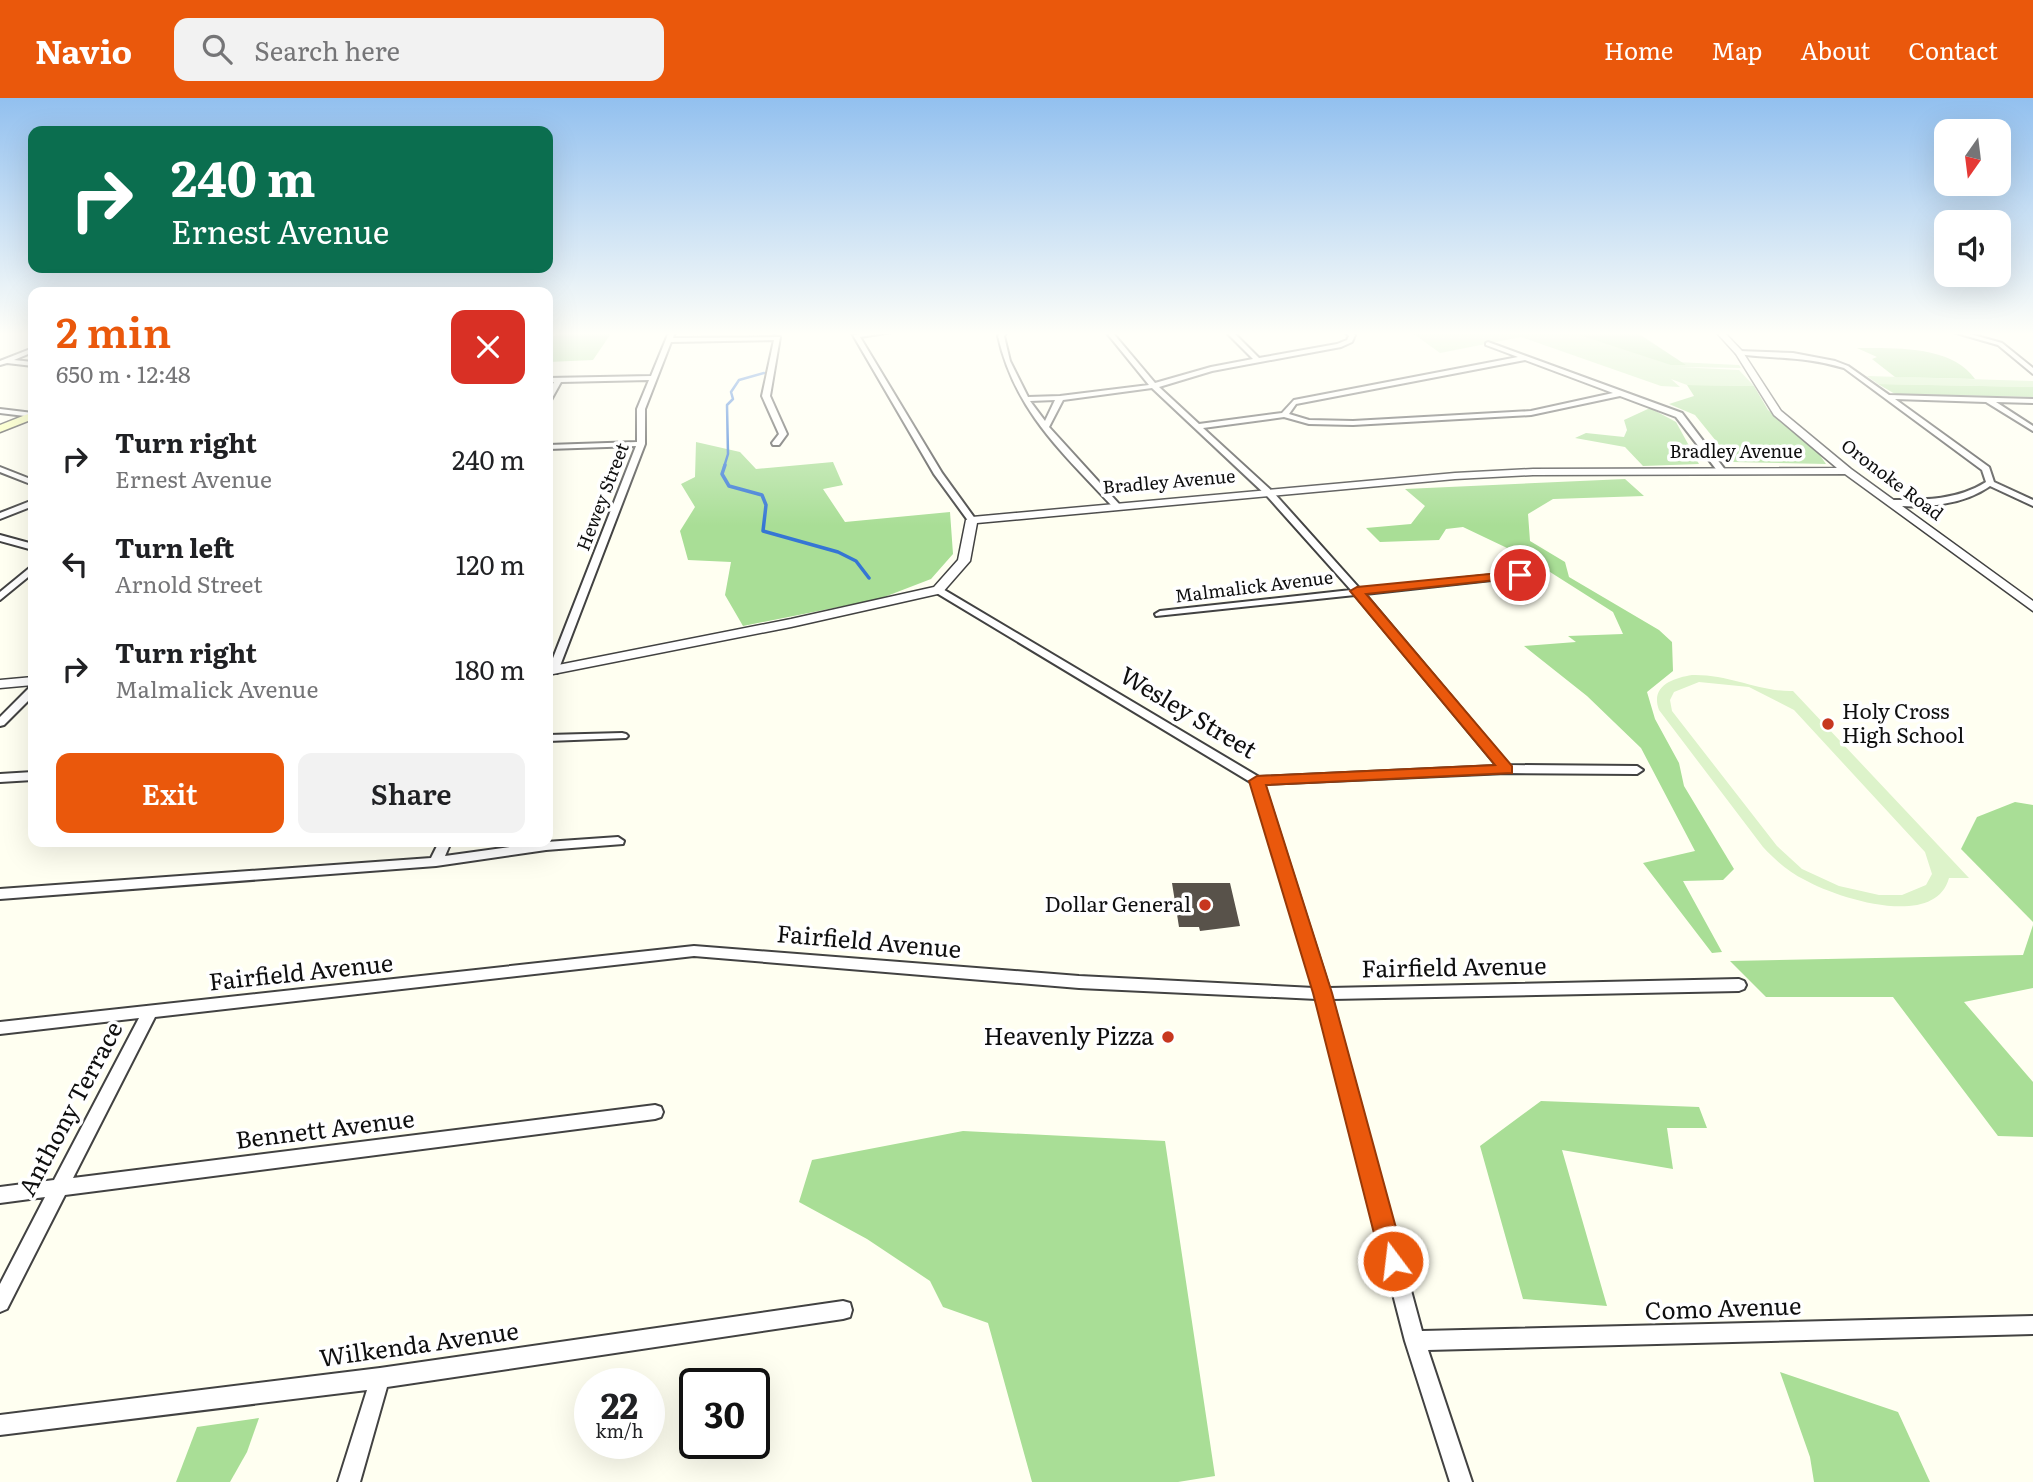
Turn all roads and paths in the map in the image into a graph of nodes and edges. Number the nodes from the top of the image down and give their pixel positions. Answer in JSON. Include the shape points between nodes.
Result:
{"nodes":[{"id":1,"x":646,"y":397,"type":"edge"},
{"id":2,"x":766,"y":397,"type":"edge"},
{"id":3,"x":892,"y":397,"type":"edge"},
{"id":4,"x":1071,"y":397,"type":"edge"},
{"id":5,"x":1166,"y":397,"type":"edge"},
{"id":6,"x":1322,"y":397,"type":"edge"},
{"id":7,"x":1607,"y":397,"type":"edge"},
{"id":8,"x":1632,"y":397,"type":"edge"},
{"id":9,"x":1767,"y":397,"type":"edge"},
{"id":10,"x":1888,"y":397,"type":"joint"},
{"id":11,"x":1060,"y":398,"type":"junction"},
{"id":12,"x":1024,"y":399,"type":"joint"},
{"id":13,"x":1987,"y":400,"type":"junction"},
{"id":14,"x":2033,"y":401,"type":"edge"},
{"id":15,"x":0,"y":411,"type":"edge"},
{"id":16,"x":28,"y":414,"type":"edge"},
{"id":17,"x":1284,"y":415,"type":"junction"},
{"id":18,"x":28,"y":417,"type":"edge"},
{"id":19,"x":1046,"y":426,"type":"junction"},
{"id":20,"x":1200,"y":426,"type":"junction"},
{"id":21,"x":0,"y":429,"type":"edge"},
{"id":22,"x":2033,"y":429,"type":"edge"},
{"id":23,"x":776,"y":443,"type":"dead end"},
{"id":24,"x":641,"y":444,"type":"junction"},
{"id":25,"x":553,"y":447,"type":"edge"},
{"id":26,"x":0,"y":469,"type":"edge"},
{"id":27,"x":1722,"y":471,"type":"junction"},
{"id":28,"x":1847,"y":471,"type":"junction"},
{"id":29,"x":28,"y":481,"type":"edge"},
{"id":30,"x":1990,"y":483,"type":"junction"},
{"id":31,"x":1269,"y":494,"type":"junction"},
{"id":32,"x":1893,"y":503,"type":"junction"},
{"id":33,"x":2033,"y":503,"type":"edge"},
{"id":34,"x":28,"y":505,"type":"edge"},
{"id":35,"x":1116,"y":505,"type":"junction"},
{"id":36,"x":0,"y":516,"type":"edge"},
{"id":37,"x":972,"y":520,"type":"junction"},
{"id":38,"x":0,"y":538,"type":"edge"},
{"id":39,"x":28,"y":546,"type":"edge"},
{"id":40,"x":28,"y":572,"type":"edge"},
{"id":41,"x":1520,"y":575,"type":"dead end"},
{"id":42,"x":938,"y":590,"type":"junction"},
{"id":43,"x":1357,"y":591,"type":"junction"},
{"id":44,"x":0,"y":597,"type":"edge"},
{"id":45,"x":2033,"y":607,"type":"edge"},
{"id":46,"x":1160,"y":614,"type":"dead end"},
{"id":47,"x":553,"y":664,"type":"edge"},
{"id":48,"x":553,"y":670,"type":"edge"},
{"id":49,"x":28,"y":681,"type":"edge"},
{"id":50,"x":0,"y":684,"type":"edge"},
{"id":51,"x":28,"y":696,"type":"edge"},
{"id":52,"x":0,"y":723,"type":"edge"},
{"id":53,"x":622,"y":736,"type":"dead end"},
{"id":54,"x":553,"y":738,"type":"edge"},
{"id":55,"x":1506,"y":769,"type":"junction"},
{"id":56,"x":1637,"y":770,"type":"dead end"},
{"id":57,"x":28,"y":776,"type":"edge"},
{"id":58,"x":0,"y":778,"type":"edge"},
{"id":59,"x":1257,"y":781,"type":"junction"},
{"id":60,"x":618,"y":841,"type":"dead end"},
{"id":61,"x":553,"y":846,"type":"edge"},
{"id":62,"x":443,"y":847,"type":"edge"},
{"id":63,"x":539,"y":847,"type":"edge"},
{"id":64,"x":436,"y":862,"type":"junction"},
{"id":65,"x":0,"y":894,"type":"edge"},
{"id":66,"x":1739,"y":985,"type":"dead end"},
{"id":67,"x":1323,"y":993,"type":"junction"},
{"id":68,"x":149,"y":1013,"type":"junction"},
{"id":69,"x":0,"y":1028,"type":"edge"},
{"id":70,"x":655,"y":1112,"type":"dead end"},
{"id":71,"x":56,"y":1188,"type":"junction"},
{"id":72,"x":0,"y":1195,"type":"edge"},
{"id":73,"x":0,"y":1303,"type":"edge"},
{"id":74,"x":844,"y":1310,"type":"dead end"},
{"id":75,"x":2033,"y":1325,"type":"edge"},
{"id":76,"x":1415,"y":1341,"type":"junction"},
{"id":77,"x":380,"y":1378,"type":"junction"},
{"id":78,"x":0,"y":1425,"type":"edge"},
{"id":79,"x":349,"y":1482,"type":"edge"},
{"id":80,"x":1461,"y":1482,"type":"edge"}],
"edges":[{"from":1,"to":24,"type":"street","name":"Hewey Street","via":[[641,409]]},
{"from":2,"to":23,"type":"street","via":[[783,434]]},
{"from":3,"to":37,"type":"street","via":[[938,474]]},
{"from":4,"to":11,"type":"street"},
{"from":5,"to":20,"type":"street"},
{"from":6,"to":17,"type":"street","via":[[1294,402]]},
{"from":7,"to":17,"type":"street","via":[[1531,413],[1353,423],[1309,422]]},
{"from":8,"to":27,"type":"street","via":[[1679,415]]},
{"from":9,"to":28,"type":"street","name":"Oronoke Road","via":[[1777,413]]},
{"from":10,"to":13,"type":"street"},
{"from":10,"to":30,"type":"street","via":[[1986,469]]},
{"from":11,"to":12,"type":"street"},
{"from":11,"to":19,"type":"street"},
{"from":12,"to":19,"type":"street"},
{"from":13,"to":14,"type":"street"},
{"from":13,"to":22,"type":"street"},
{"from":15,"to":16,"type":"street"},
{"from":17,"to":20,"type":"street"},
{"from":18,"to":21,"type":"main road"},
{"from":19,"to":35,"type":"street"},
{"from":20,"to":31,"type":"street"},
{"from":24,"to":25,"type":"street"},
{"from":24,"to":47,"type":"street","name":"Hewey Street"},
{"from":26,"to":29,"type":"street"},
{"from":27,"to":28,"type":"street","name":"Bradley Avenue"},
{"from":27,"to":31,"type":"street","name":"Bradley Avenue","via":[[1481,474]]},
{"from":28,"to":32,"type":"street","name":"Oronoke Road"},
{"from":30,"to":32,"type":"street","via":[[1976,494],[1937,502]]},
{"from":30,"to":33,"type":"street"},
{"from":31,"to":35,"type":"street","name":"Bradley Avenue"},
{"from":31,"to":43,"type":"street"},
{"from":32,"to":45,"type":"street","name":"Oronoke Road"},
{"from":34,"to":36,"type":"street"},
{"from":35,"to":37,"type":"street","name":"Bradley Avenue"},
{"from":37,"to":42,"type":"street","via":[[964,561]]},
{"from":38,"to":39,"type":"street"},
{"from":40,"to":44,"type":"street"},
{"from":41,"to":43,"type":"street","name":"Malmalick Avenue"},
{"from":42,"to":48,"type":"street"},
{"from":42,"to":59,"type":"street","name":"Wesley Street"},
{"from":43,"to":46,"type":"street","name":"Malmalick Avenue"},
{"from":43,"to":55,"type":"street"},
{"from":49,"to":50,"type":"street"},
{"from":51,"to":52,"type":"street"},
{"from":53,"to":54,"type":"street"},
{"from":55,"to":56,"type":"street"},
{"from":55,"to":59,"type":"street"},
{"from":57,"to":58,"type":"street"},
{"from":59,"to":67,"type":"street","name":"Wesley Street"},
{"from":60,"to":61,"type":"street"},
{"from":62,"to":64,"type":"street"},
{"from":63,"to":64,"type":"street"},
{"from":64,"to":65,"type":"street"},
{"from":66,"to":67,"type":"street","name":"Fairfield Avenue"},
{"from":67,"to":68,"type":"street","name":"Fairfield Avenue","via":[[1079,982],[694,951]]},
{"from":67,"to":76,"type":"street","name":"Wesley Street"},
{"from":68,"to":69,"type":"street","name":"Fairfield Avenue"},
{"from":68,"to":71,"type":"street","name":"Anthony Terrace"},
{"from":70,"to":71,"type":"street","name":"Bennett Avenue"},
{"from":71,"to":72,"type":"street","name":"Bennett Avenue"},
{"from":71,"to":73,"type":"street","name":"Anthony Terrace"},
{"from":74,"to":77,"type":"street","name":"Wilkenda Avenue"},
{"from":75,"to":76,"type":"street","name":"Como Avenue"},
{"from":76,"to":80,"type":"street","name":"Wesley Street"},
{"from":77,"to":78,"type":"street","name":"Wilkenda Avenue"},
{"from":77,"to":79,"type":"street"}]}
